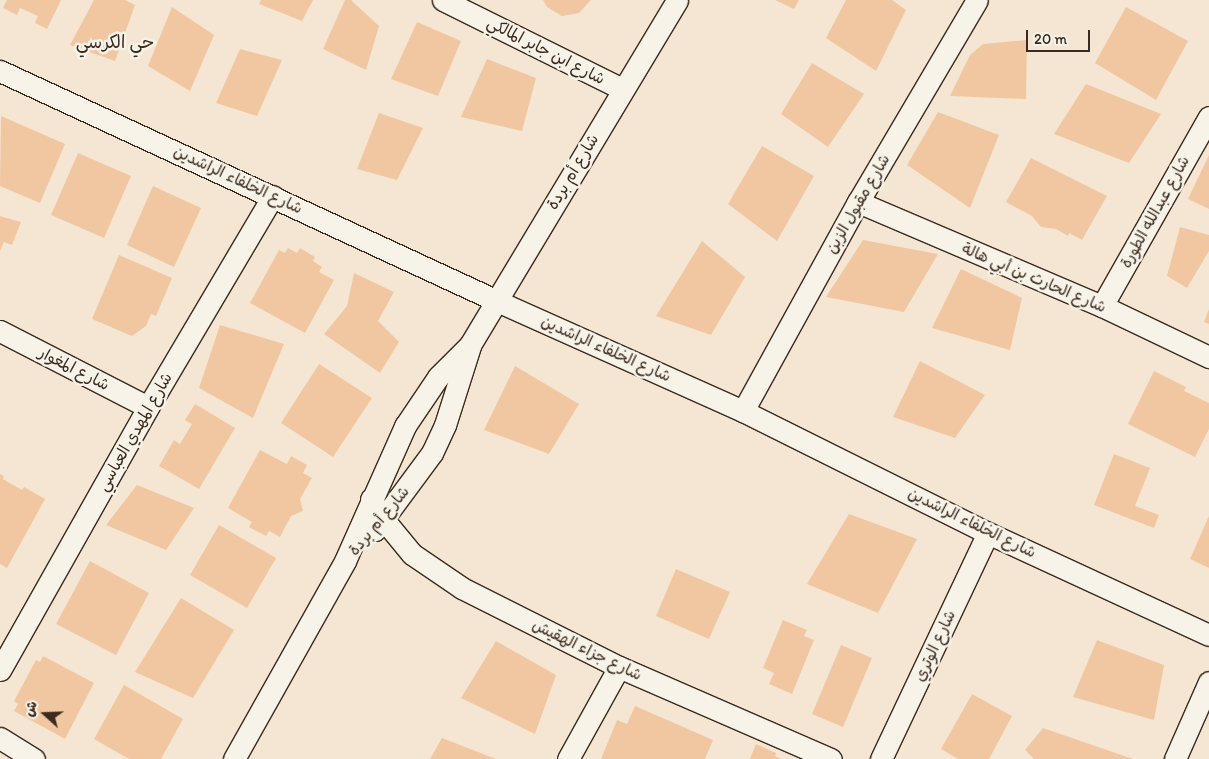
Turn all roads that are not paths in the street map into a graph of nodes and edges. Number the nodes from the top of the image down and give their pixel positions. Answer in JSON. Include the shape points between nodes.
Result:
{"nodes":[{"id":1,"x":444,"y":0,"type":"edge"},
{"id":2,"x":677,"y":0,"type":"edge"},
{"id":3,"x":977,"y":0,"type":"edge"},
{"id":4,"x":0,"y":71,"type":"edge"},
{"id":5,"x":622,"y":89,"type":"junction"},
{"id":6,"x":1209,"y":117,"type":"edge"},
{"id":7,"x":273,"y":196,"type":"junction"},
{"id":8,"x":858,"y":202,"type":"junction"},
{"id":9,"x":497,"y":301,"type":"junction"},
{"id":10,"x":1102,"y":306,"type":"junction"},
{"id":11,"x":0,"y":331,"type":"edge"},
{"id":12,"x":470,"y":345,"type":"junction"},
{"id":13,"x":1209,"y":357,"type":"edge"},
{"id":14,"x":148,"y":407,"type":"junction"},
{"id":15,"x":744,"y":411,"type":"junction"},
{"id":16,"x":372,"y":499,"type":"junction"},
{"id":17,"x":384,"y":520,"type":"junction"},
{"id":18,"x":988,"y":532,"type":"junction"},
{"id":19,"x":345,"y":561,"type":"junction"},
{"id":20,"x":1209,"y":635,"type":"edge"},
{"id":21,"x":619,"y":667,"type":"junction"},
{"id":22,"x":0,"y":670,"type":"edge"},
{"id":23,"x":1209,"y":682,"type":"edge"},
{"id":24,"x":0,"y":738,"type":"edge"},
{"id":25,"x":34,"y":759,"type":"edge"},
{"id":26,"x":234,"y":759,"type":"edge"},
{"id":27,"x":568,"y":759,"type":"edge"},
{"id":28,"x":831,"y":759,"type":"edge"},
{"id":29,"x":881,"y":759,"type":"edge"},
{"id":30,"x":1175,"y":759,"type":"edge"}],
"edges":[{"from":1,"to":5,"type":"street","name":"شارع ابن جابر المالكي"},
{"from":2,"to":5,"type":"street","name":"شارع أم بردة"},
{"from":3,"to":8,"type":"street","name":"شارع مقبول الزبن"},
{"from":4,"to":7,"type":"street","name":"شارع الخلفاء الراشدين"},
{"from":5,"to":9,"type":"street","name":"شارع أم بردة"},
{"from":6,"to":10,"type":"street","name":"شارع عبدالله الطورة"},
{"from":7,"to":9,"type":"street","name":"شارع الخلفاء الراشدين"},
{"from":7,"to":14,"type":"street","name":"شارع المهدي العباسي"},
{"from":8,"to":10,"type":"street","name":"شارع الحارث بن أبي هالة"},
{"from":8,"to":15,"type":"street","name":"شارع مقبول الزبن"},
{"from":9,"to":12,"type":"street","name":"شارع أم بردة"},
{"from":9,"to":15,"type":"street","name":"شارع الخلفاء الراشدين"},
{"from":10,"to":13,"type":"street","name":"شارع الحارث بن أبي هالة"},
{"from":11,"to":14,"type":"street","name":"شارع المغوار"},
{"from":12,"to":16,"type":"street","name":"شارع أم بردة","via":[[438,378],[405,426]]},
{"from":12,"to":17,"type":"street","name":"شارع أم بردة","via":[[460,384],[435,446]]},
{"from":14,"to":22,"type":"street","name":"شارع المهدي العباسي"},
{"from":15,"to":18,"type":"street","name":"شارع الخلفاء الراشدين"},
{"from":16,"to":17,"type":"street","name":"شارع جزاء الهقيش"},
{"from":16,"to":19,"type":"street","name":"شارع أم بردة"},
{"from":17,"to":19,"type":"street","name":"شارع أم بردة"},
{"from":17,"to":21,"type":"street","name":"شارع جزاء الهقيش","via":[[412,554],[462,588]]},
{"from":18,"to":20,"type":"street","name":"شارع الخلفاء الراشدين"},
{"from":18,"to":29,"type":"street","name":"شارع الوتري"},
{"from":19,"to":26,"type":"street","name":"شارع أم بردة"},
{"from":21,"to":27,"type":"street"},
{"from":21,"to":28,"type":"street","name":"شارع جزاء الهقيش"},
{"from":23,"to":30,"type":"street"},
{"from":24,"to":25,"type":"street"}]}
